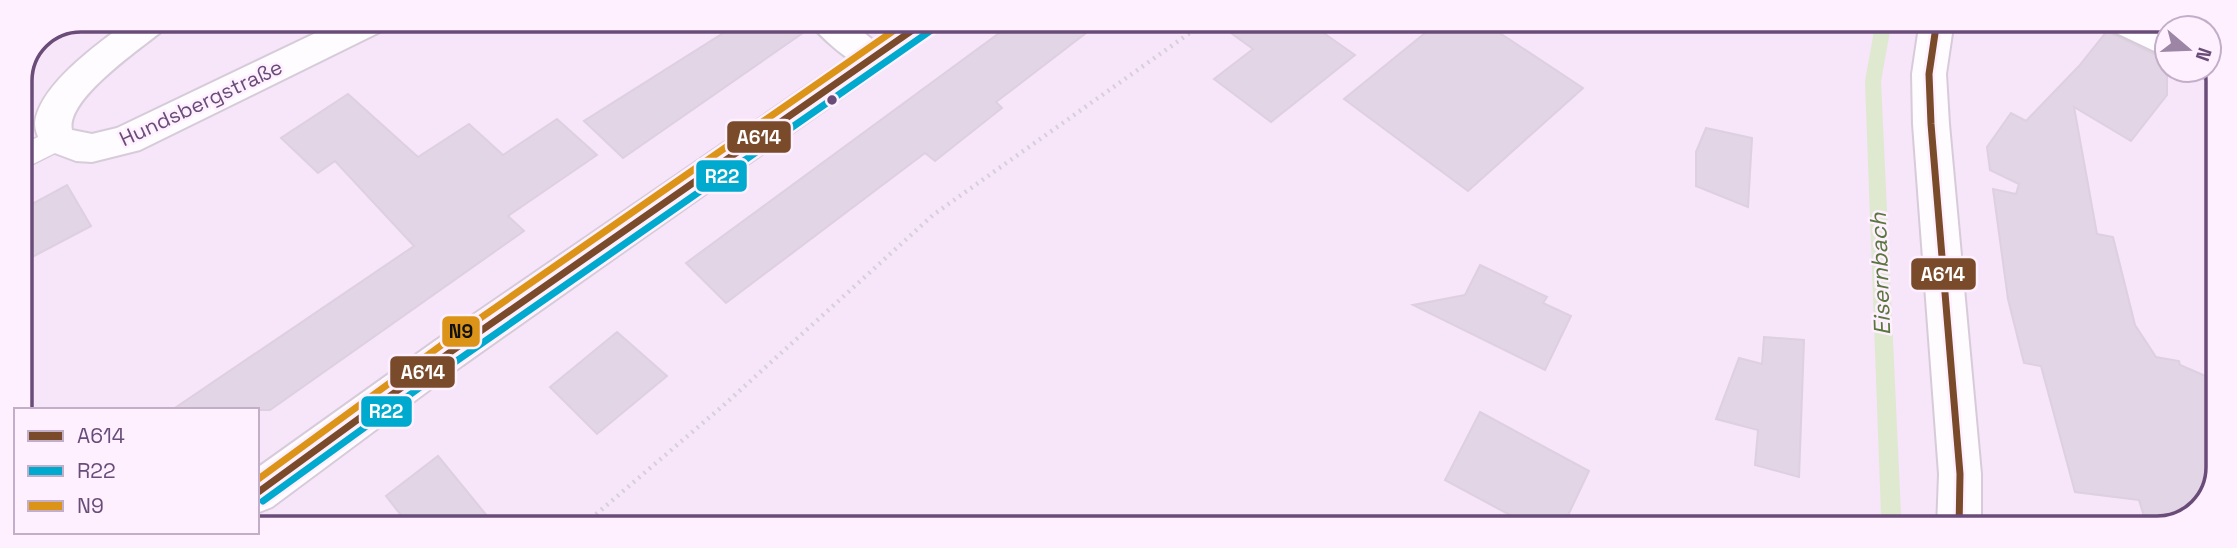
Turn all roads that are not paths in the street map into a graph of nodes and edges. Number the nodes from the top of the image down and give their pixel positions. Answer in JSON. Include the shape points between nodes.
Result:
{"nodes":[{"id":1,"x":139,"y":32,"type":"edge"},
{"id":2,"x":349,"y":32,"type":"edge"},
{"id":3,"x":840,"y":32,"type":"edge"},
{"id":4,"x":909,"y":32,"type":"edge"},
{"id":5,"x":1935,"y":32,"type":"edge"},
{"id":6,"x":872,"y":57,"type":"junction"},
{"id":7,"x":57,"y":139,"type":"junction"},
{"id":8,"x":32,"y":153,"type":"edge"},
{"id":9,"x":259,"y":492,"type":"edge"},
{"id":10,"x":1959,"y":516,"type":"edge"}],
"edges":[{"from":1,"to":7,"type":"main road","via":[[61,101],[52,125]]},
{"from":2,"to":7,"type":"main road","name":"Hundsbergstraße","via":[[127,140],[92,150]]},
{"from":3,"to":6,"type":"main road"},
{"from":4,"to":6,"type":"main road"},
{"from":5,"to":10,"type":"main road","via":[[1929,74],[1931,124]]},
{"from":6,"to":9,"type":"main road"},
{"from":7,"to":8,"type":"lane"}]}
